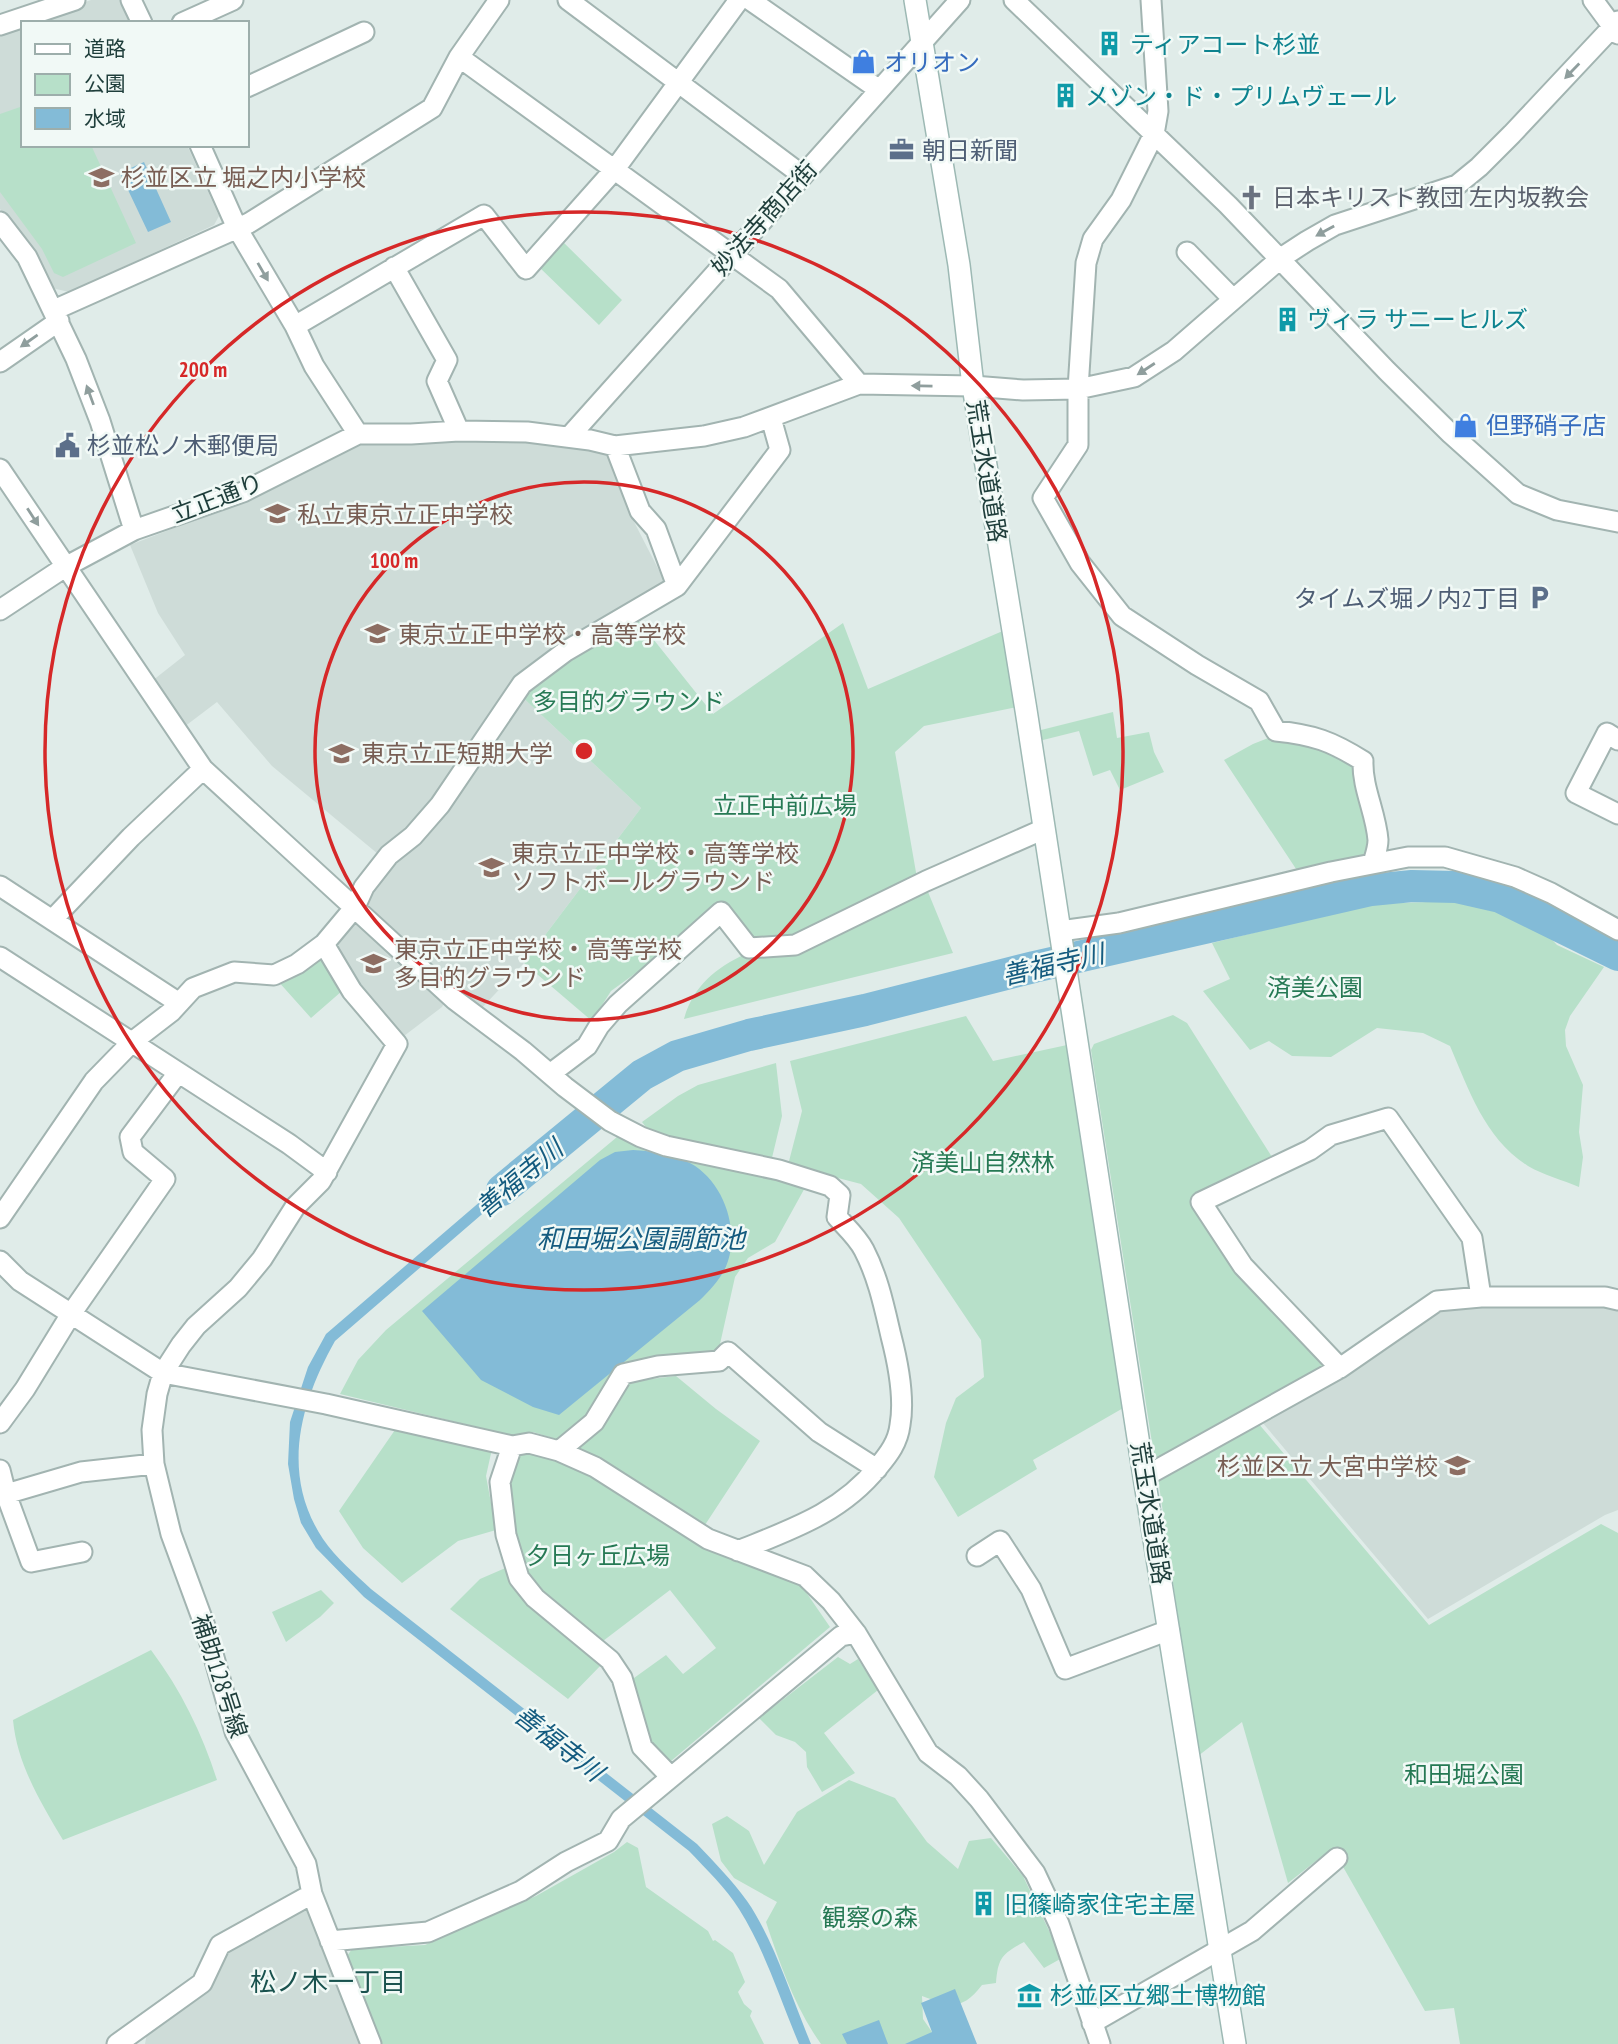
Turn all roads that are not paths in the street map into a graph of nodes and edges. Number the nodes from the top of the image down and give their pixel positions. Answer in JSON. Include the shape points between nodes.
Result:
{"nodes":[{"id":1,"x":75,"y":0,"type":"edge"},
{"id":2,"x":131,"y":0,"type":"edge"},
{"id":3,"x":233,"y":0,"type":"edge"},
{"id":4,"x":499,"y":0,"type":"edge"},
{"id":5,"x":568,"y":0,"type":"edge"},
{"id":6,"x":739,"y":0,"type":"edge"},
{"id":7,"x":750,"y":0,"type":"edge"},
{"id":8,"x":915,"y":0,"type":"edge"},
{"id":9,"x":960,"y":0,"type":"edge"},
{"id":10,"x":1014,"y":0,"type":"edge"},
{"id":11,"x":1152,"y":0,"type":"edge"},
{"id":12,"x":1593,"y":0,"type":"edge"},
{"id":13,"x":141,"y":21,"type":"edge"},
{"id":14,"x":186,"y":21,"type":"edge"},
{"id":15,"x":0,"y":25,"type":"edge"},
{"id":16,"x":1617,"y":27,"type":"edge"},
{"id":17,"x":364,"y":32,"type":"dead end"},
{"id":18,"x":922,"y":43,"type":"junction"},
{"id":19,"x":459,"y":57,"type":"junction"},
{"id":20,"x":679,"y":83,"type":"junction"},
{"id":21,"x":248,"y":88,"type":"edge"},
{"id":22,"x":878,"y":89,"type":"junction"},
{"id":23,"x":1154,"y":134,"type":"junction"},
{"id":24,"x":201,"y":147,"type":"edge"},
{"id":25,"x":615,"y":169,"type":"junction"},
{"id":26,"x":802,"y":175,"type":"junction"},
{"id":27,"x":0,"y":222,"type":"edge"},
{"id":28,"x":237,"y":228,"type":"junction"},
{"id":29,"x":1187,"y":252,"type":"dead end"},
{"id":30,"x":732,"y":254,"type":"junction"},
{"id":31,"x":1281,"y":258,"type":"junction"},
{"id":32,"x":394,"y":267,"type":"junction"},
{"id":33,"x":1233,"y":299,"type":"junction"},
{"id":34,"x":56,"y":315,"type":"junction"},
{"id":35,"x":295,"y":326,"type":"junction"},
{"id":36,"x":0,"y":362,"type":"edge"},
{"id":37,"x":859,"y":384,"type":"junction"},
{"id":38,"x":973,"y":386,"type":"junction"},
{"id":39,"x":1078,"y":389,"type":"junction"},
{"id":40,"x":771,"y":418,"type":"junction"},
{"id":41,"x":460,"y":431,"type":"junction"},
{"id":42,"x":358,"y":434,"type":"junction"},
{"id":43,"x":569,"y":437,"type":"junction"},
{"id":44,"x":615,"y":446,"type":"junction"},
{"id":45,"x":0,"y":469,"type":"edge"},
{"id":46,"x":1618,"y":522,"type":"edge"},
{"id":47,"x":134,"y":530,"type":"junction"},
{"id":48,"x":65,"y":566,"type":"junction"},
{"id":49,"x":677,"y":586,"type":"junction"},
{"id":50,"x":0,"y":610,"type":"edge"},
{"id":51,"x":1618,"y":740,"type":"edge"},
{"id":52,"x":203,"y":769,"type":"junction"},
{"id":53,"x":1618,"y":814,"type":"edge"},
{"id":54,"x":1044,"y":829,"type":"junction"},
{"id":55,"x":1373,"y":863,"type":"junction"},
{"id":56,"x":0,"y":886,"type":"edge"},
{"id":57,"x":355,"y":907,"type":"junction"},
{"id":58,"x":53,"y":919,"type":"junction"},
{"id":59,"x":1618,"y":930,"type":"edge"},
{"id":60,"x":1061,"y":937,"type":"junction"},
{"id":61,"x":324,"y":944,"type":"junction"},
{"id":62,"x":0,"y":957,"type":"edge"},
{"id":63,"x":179,"y":1003,"type":"junction"},
{"id":64,"x":132,"y":1042,"type":"junction"},
{"id":65,"x":178,"y":1073,"type":"junction"},
{"id":66,"x":550,"y":1074,"type":"junction"},
{"id":67,"x":327,"y":1172,"type":"junction"},
{"id":68,"x":0,"y":1218,"type":"edge"},
{"id":69,"x":0,"y":1261,"type":"edge"},
{"id":70,"x":1481,"y":1297,"type":"junction"},
{"id":71,"x":1618,"y":1300,"type":"edge"},
{"id":72,"x":71,"y":1314,"type":"junction"},
{"id":73,"x":1340,"y":1368,"type":"junction"},
{"id":74,"x":163,"y":1373,"type":"junction"},
{"id":75,"x":0,"y":1423,"type":"edge"},
{"id":76,"x":512,"y":1446,"type":"junction"},
{"id":77,"x":559,"y":1451,"type":"junction"},
{"id":78,"x":154,"y":1464,"type":"junction"},
{"id":79,"x":877,"y":1469,"type":"junction"},
{"id":80,"x":0,"y":1470,"type":"edge"},
{"id":81,"x":1144,"y":1478,"type":"junction"},
{"id":82,"x":6,"y":1494,"type":"junction"},
{"id":83,"x":738,"y":1551,"type":"junction"},
{"id":84,"x":82,"y":1552,"type":"dead end"},
{"id":85,"x":977,"y":1556,"type":"dead end"},
{"id":86,"x":1170,"y":1630,"type":"junction"},
{"id":87,"x":856,"y":1633,"type":"junction"},
{"id":88,"x":670,"y":1776,"type":"junction"},
{"id":89,"x":1337,"y":1858,"type":"dead end"},
{"id":90,"x":312,"y":1894,"type":"junction"},
{"id":91,"x":330,"y":1941,"type":"junction"},
{"id":92,"x":1220,"y":1951,"type":"junction"},
{"id":93,"x":1092,"y":2023,"type":"junction"},
{"id":94,"x":138,"y":2038,"type":"edge"},
{"id":95,"x":117,"y":2044,"type":"edge"},
{"id":96,"x":371,"y":2044,"type":"edge"},
{"id":97,"x":1100,"y":2044,"type":"edge"},
{"id":98,"x":1235,"y":2044,"type":"edge"}],
"edges":[{"from":1,"to":15,"type":"street"},
{"from":2,"to":13,"type":"street"},
{"from":3,"to":14,"type":"street"},
{"from":4,"to":19,"type":"street"},
{"from":5,"to":20,"type":"street"},
{"from":6,"to":20,"type":"street"},
{"from":7,"to":22,"type":"street"},
{"from":8,"to":18,"type":"main road","name":"荒玉水道道路"},
{"from":9,"to":18,"type":"street","name":"妙法寺商店街"},
{"from":10,"to":23,"type":"street"},
{"from":11,"to":23,"type":"street","via":[[1158,111]]},
{"from":12,"to":16,"type":"street"},
{"from":16,"to":31,"type":"street","one_way":true,"via":[[1457,185],[1335,225]]},
{"from":17,"to":21,"type":"street"},
{"from":18,"to":22,"type":"street","name":"妙法寺商店街"},
{"from":18,"to":38,"type":"main road","name":"荒玉水道道路","via":[[959,265]]},
{"from":19,"to":25,"type":"street"},
{"from":19,"to":28,"type":"street","via":[[432,108]]},
{"from":20,"to":25,"type":"street"},
{"from":20,"to":26,"type":"street"},
{"from":22,"to":26,"type":"street","name":"妙法寺商店街"},
{"from":23,"to":31,"type":"street"},
{"from":23,"to":39,"type":"street","via":[[1121,200],[1093,239],[1086,263]]},
{"from":24,"to":28,"type":"street"},
{"from":25,"to":30,"type":"street"},
{"from":25,"to":32,"type":"street","via":[[526,269],[484,215]]},
{"from":26,"to":30,"type":"street","name":"妙法寺商店街"},
{"from":27,"to":34,"type":"street","via":[[27,257]]},
{"from":28,"to":34,"type":"street"},
{"from":28,"to":35,"type":"street","one_way":true},
{"from":29,"to":33,"type":"street"},
{"from":30,"to":37,"type":"street","via":[[779,289]]},
{"from":30,"to":43,"type":"street","name":"妙法寺商店街"},
{"from":31,"to":33,"type":"street"},
{"from":31,"to":46,"type":"street","via":[[1387,371],[1518,494],[1557,510]]},
{"from":32,"to":35,"type":"street"},
{"from":32,"to":41,"type":"street","via":[[447,360],[437,381]]},
{"from":33,"to":39,"type":"street","one_way":true,"via":[[1174,351],[1134,377]]},
{"from":34,"to":36,"type":"street","one_way":true},
{"from":47,"to":34,"type":"street","one_way":true,"via":[[100,421]]},
{"from":35,"to":42,"type":"street","via":[[314,366]]},
{"from":38,"to":37,"type":"street","one_way":true},
{"from":37,"to":40,"type":"street","name":"立正通り"},
{"from":38,"to":39,"type":"street"},
{"from":38,"to":54,"type":"main road","name":"荒玉水道道路"},
{"from":39,"to":55,"type":"street","via":[[1078,445],[1043,498],[1080,562],[1122,616],[1259,701],[1276,730],[1333,743],[1363,761],[1362,775],[1378,842]]},
{"from":40,"to":44,"type":"street","name":"立正通り","via":[[704,436]]},
{"from":40,"to":49,"type":"street","via":[[780,450]]},
{"from":41,"to":42,"type":"street","name":"立正通り"},
{"from":41,"to":43,"type":"street","name":"立正通り"},
{"from":42,"to":47,"type":"street","name":"立正通り","via":[[243,492]]},
{"from":43,"to":44,"type":"street","name":"立正通り"},
{"from":44,"to":49,"type":"street","via":[[640,511],[656,529]]},
{"from":45,"to":48,"type":"street","one_way":true},
{"from":47,"to":48,"type":"street","name":"立正通り"},
{"from":48,"to":50,"type":"street","name":"立正通り"},
{"from":48,"to":52,"type":"street"},
{"from":49,"to":57,"type":"street","via":[[566,651],[522,684],[440,805],[413,836],[388,855]]},
{"from":51,"to":53,"type":"street","via":[[1607,733],[1576,793]]},
{"from":52,"to":57,"type":"street"},
{"from":52,"to":58,"type":"street"},
{"from":54,"to":60,"type":"main road","name":"荒玉水道道路"},
{"from":54,"to":66,"type":"street","via":[[795,945],[749,948],[721,912],[618,1004],[587,1046]]},
{"from":55,"to":59,"type":"street","via":[[1445,857],[1515,877]]},
{"from":55,"to":60,"type":"street"},
{"from":56,"to":58,"type":"street"},
{"from":57,"to":61,"type":"street"},
{"from":57,"to":66,"type":"street","via":[[455,1000]]},
{"from":58,"to":63,"type":"street"},
{"from":60,"to":81,"type":"main road","name":"荒玉水道道路"},
{"from":61,"to":63,"type":"street","via":[[274,975],[234,972],[193,988]]},
{"from":61,"to":67,"type":"street","via":[[352,991],[397,1044]]},
{"from":62,"to":64,"type":"street"},
{"from":63,"to":64,"type":"street"},
{"from":64,"to":65,"type":"street"},
{"from":64,"to":68,"type":"street","via":[[94,1081]]},
{"from":65,"to":67,"type":"street"},
{"from":65,"to":72,"type":"street","via":[[130,1137],[133,1152],[165,1180]]},
{"from":66,"to":79,"type":"street","via":[[610,1121],[641,1137],[779,1170],[830,1186],[840,1195],[837,1216],[863,1247],[880,1287],[899,1380],[900,1429]]},
{"from":67,"to":74,"type":"street","via":[[295,1207],[262,1259],[196,1326]]},
{"from":69,"to":72,"type":"street","via":[[20,1281]]},
{"from":70,"to":71,"type":"street"},
{"from":70,"to":73,"type":"street","via":[[1437,1301]]},
{"from":70,"to":73,"type":"street","via":[[1472,1238],[1388,1118],[1331,1135],[1310,1150],[1201,1202],[1243,1266]]},
{"from":72,"to":74,"type":"street"},
{"from":72,"to":75,"type":"street"},
{"from":73,"to":81,"type":"street"},
{"from":74,"to":76,"type":"street"},
{"from":74,"to":78,"type":"street","name":"補助128号線","via":[[152,1430]]},
{"from":76,"to":77,"type":"street","via":[[529,1443]]},
{"from":76,"to":88,"type":"street","via":[[500,1482],[506,1535],[519,1578],[535,1598],[610,1660],[622,1678],[642,1746]]},
{"from":77,"to":79,"type":"street","via":[[594,1422],[623,1374],[719,1361],[728,1352],[819,1432]]},
{"from":77,"to":83,"type":"street","via":[[595,1467],[708,1539]]},
{"from":78,"to":82,"type":"street","via":[[81,1472]]},
{"from":78,"to":90,"type":"street","name":"補助128号線","via":[[171,1534],[206,1629],[235,1732],[306,1864]]},
{"from":79,"to":83,"type":"street","via":[[842,1503]]},
{"from":80,"to":82,"type":"street"},
{"from":81,"to":86,"type":"main road","name":"荒玉水道道路"},
{"from":82,"to":84,"type":"street","via":[[31,1562]]},
{"from":83,"to":87,"type":"street","via":[[805,1576]]},
{"from":85,"to":86,"type":"street","via":[[1000,1541],[1031,1589],[1065,1669]]},
{"from":86,"to":92,"type":"main road","name":"荒玉水道道路"},
{"from":87,"to":88,"type":"street","via":[[841,1636]]},
{"from":87,"to":93,"type":"street","via":[[928,1753],[979,1799],[1035,1874],[1059,1924]]},
{"from":88,"to":91,"type":"street","via":[[621,1819],[608,1841],[566,1861],[521,1891],[428,1932]]},
{"from":89,"to":92,"type":"street","via":[[1252,1931]]},
{"from":90,"to":91,"type":"street","name":"補助128号線"},
{"from":90,"to":94,"type":"street","via":[[220,1945],[201,1983]]},
{"from":91,"to":96,"type":"street","name":"補助128号線"},
{"from":92,"to":93,"type":"street"},
{"from":92,"to":98,"type":"main road","name":"荒玉水道道路"},
{"from":93,"to":97,"type":"street"},
{"from":94,"to":95,"type":"street"}]}
